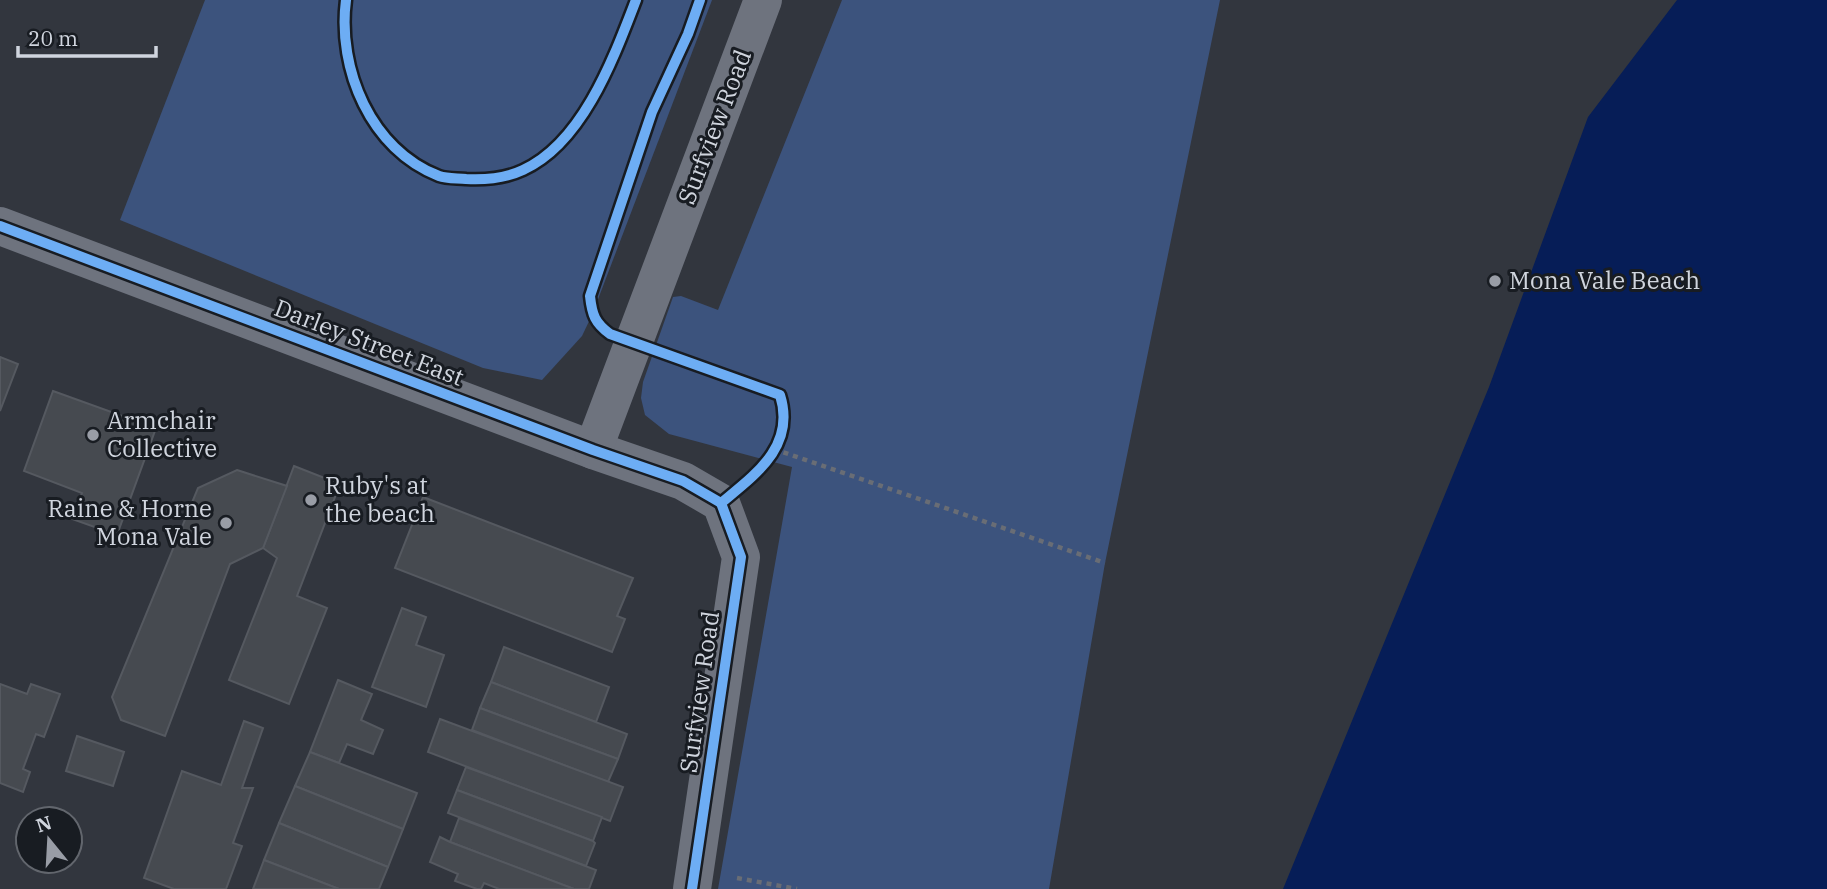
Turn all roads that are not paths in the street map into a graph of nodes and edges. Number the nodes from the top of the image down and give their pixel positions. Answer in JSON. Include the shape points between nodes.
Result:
{"nodes":[{"id":1,"x":763,"y":0,"type":"edge"},
{"id":2,"x":0,"y":226,"type":"edge"},
{"id":3,"x":593,"y":450,"type":"junction"},
{"id":4,"x":722,"y":503,"type":"joint"},
{"id":5,"x":693,"y":879,"type":"edge"}],
"edges":[{"from":1,"to":3,"type":"street","name":"Surfview Road"},
{"from":2,"to":3,"type":"street","name":"Darley Street East"},
{"from":3,"to":4,"type":"street","name":"Darley Street East","via":[[683,481]]},
{"from":4,"to":5,"type":"street","name":"Surfview Road","via":[[741,557]]}]}
